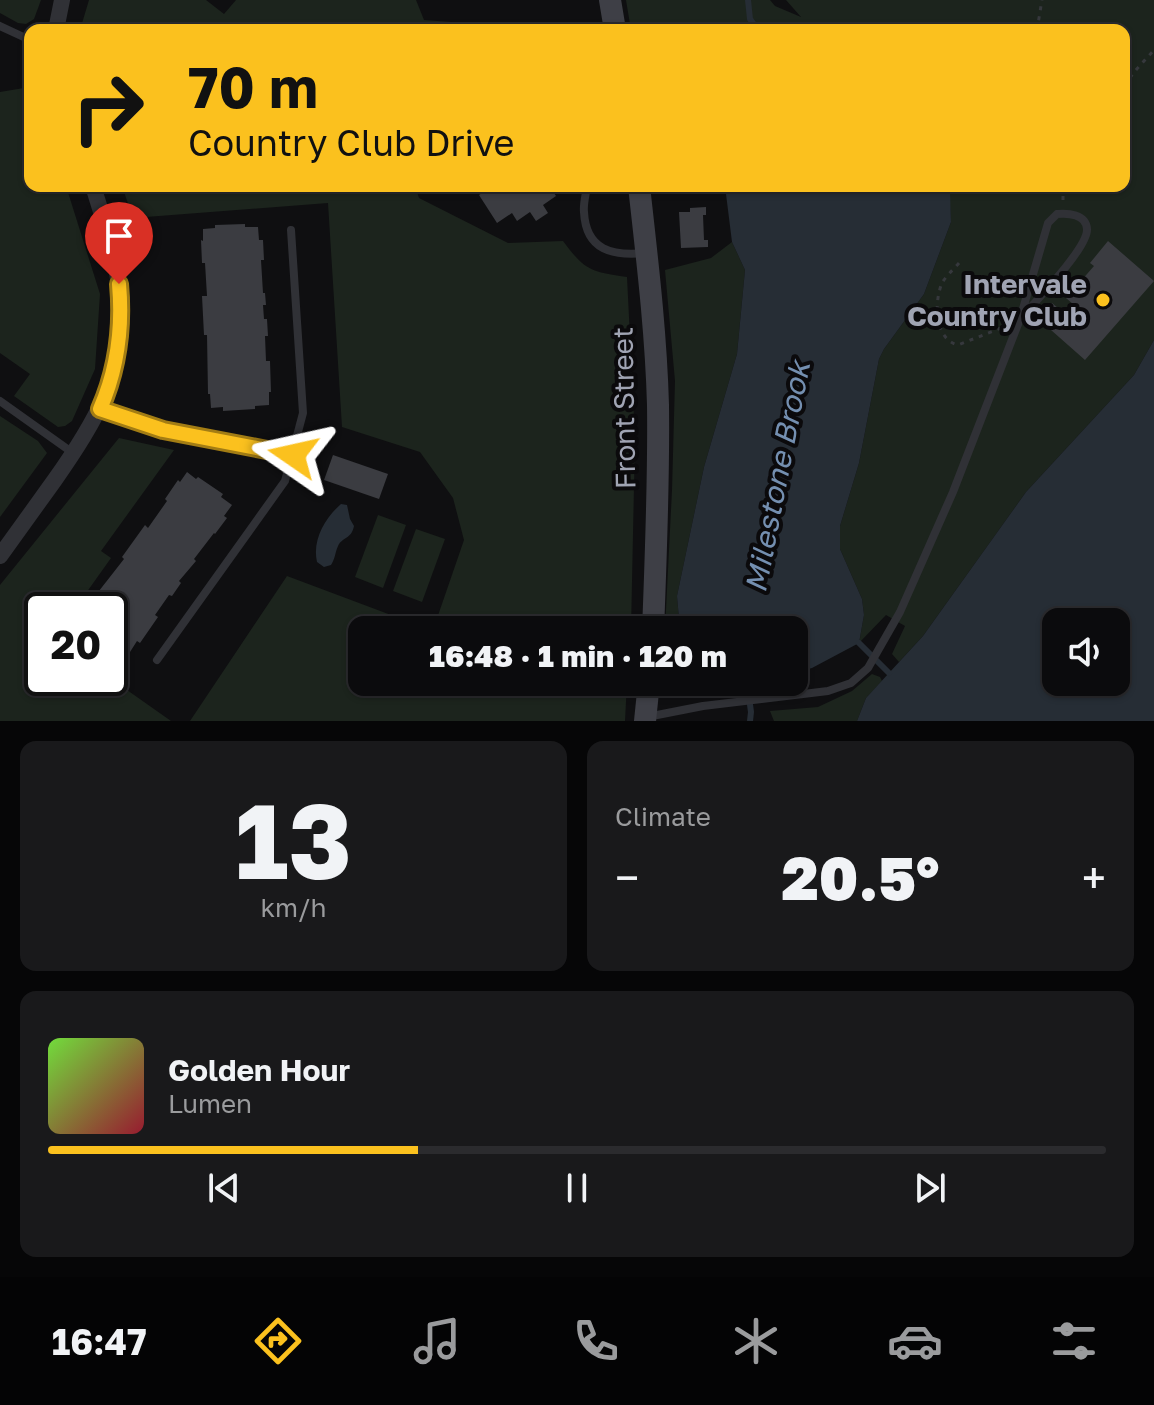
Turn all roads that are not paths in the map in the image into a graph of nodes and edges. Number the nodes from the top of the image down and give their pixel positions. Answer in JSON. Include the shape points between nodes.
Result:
{"nodes":[{"id":1,"x":62,"y":0,"type":"edge"},
{"id":2,"x":610,"y":0,"type":"edge"},
{"id":3,"x":57,"y":24,"type":"edge"},
{"id":4,"x":614,"y":24,"type":"edge"},
{"id":5,"x":0,"y":26,"type":"edge"},
{"id":6,"x":24,"y":37,"type":"edge"},
{"id":7,"x":95,"y":192,"type":"edge"},
{"id":8,"x":586,"y":192,"type":"edge"},
{"id":9,"x":640,"y":192,"type":"edge"},
{"id":10,"x":291,"y":230,"type":"dead end"},
{"id":11,"x":646,"y":253,"type":"junction"},
{"id":12,"x":1020,"y":319,"type":"junction"},
{"id":13,"x":0,"y":401,"type":"edge"},
{"id":14,"x":100,"y":409,"type":"junction"},
{"id":15,"x":73,"y":454,"type":"junction"},
{"id":16,"x":293,"y":455,"type":"junction"},
{"id":17,"x":0,"y":556,"type":"edge"},
{"id":18,"x":653,"y":616,"type":"edge"},
{"id":19,"x":157,"y":660,"type":"dead end"},
{"id":20,"x":648,"y":696,"type":"edge"},
{"id":21,"x":646,"y":719,"type":"edge"}],
"edges":[{"from":1,"to":3,"type":"street"},
{"from":2,"to":4,"type":"main road"},
{"from":5,"to":6,"type":"lane"},
{"from":7,"to":14,"type":"street","via":[[114,258],[121,308],[118,351]]},
{"from":8,"to":11,"type":"lane","via":[[590,237],[608,252]]},
{"from":9,"to":11,"type":"main road","name":"Front Street"},
{"from":10,"to":16,"type":"lane","via":[[303,413]]},
{"from":11,"to":18,"type":"main road","name":"Front Street","via":[[658,403]]},
{"from":12,"to":12,"type":"lane","via":[[1048,223],[1057,214],[1077,215],[1087,227],[1076,254]]},
{"from":12,"to":21,"type":"lane","via":[[953,492],[900,612],[868,668],[851,683],[828,691],[703,706]]},
{"from":13,"to":15,"type":"lane"},
{"from":14,"to":15,"type":"street"},
{"from":14,"to":16,"type":"lane","via":[[163,430]]},
{"from":15,"to":17,"type":"street"},
{"from":16,"to":19,"type":"lane","via":[[285,481]]},
{"from":20,"to":21,"type":"main road"}]}
